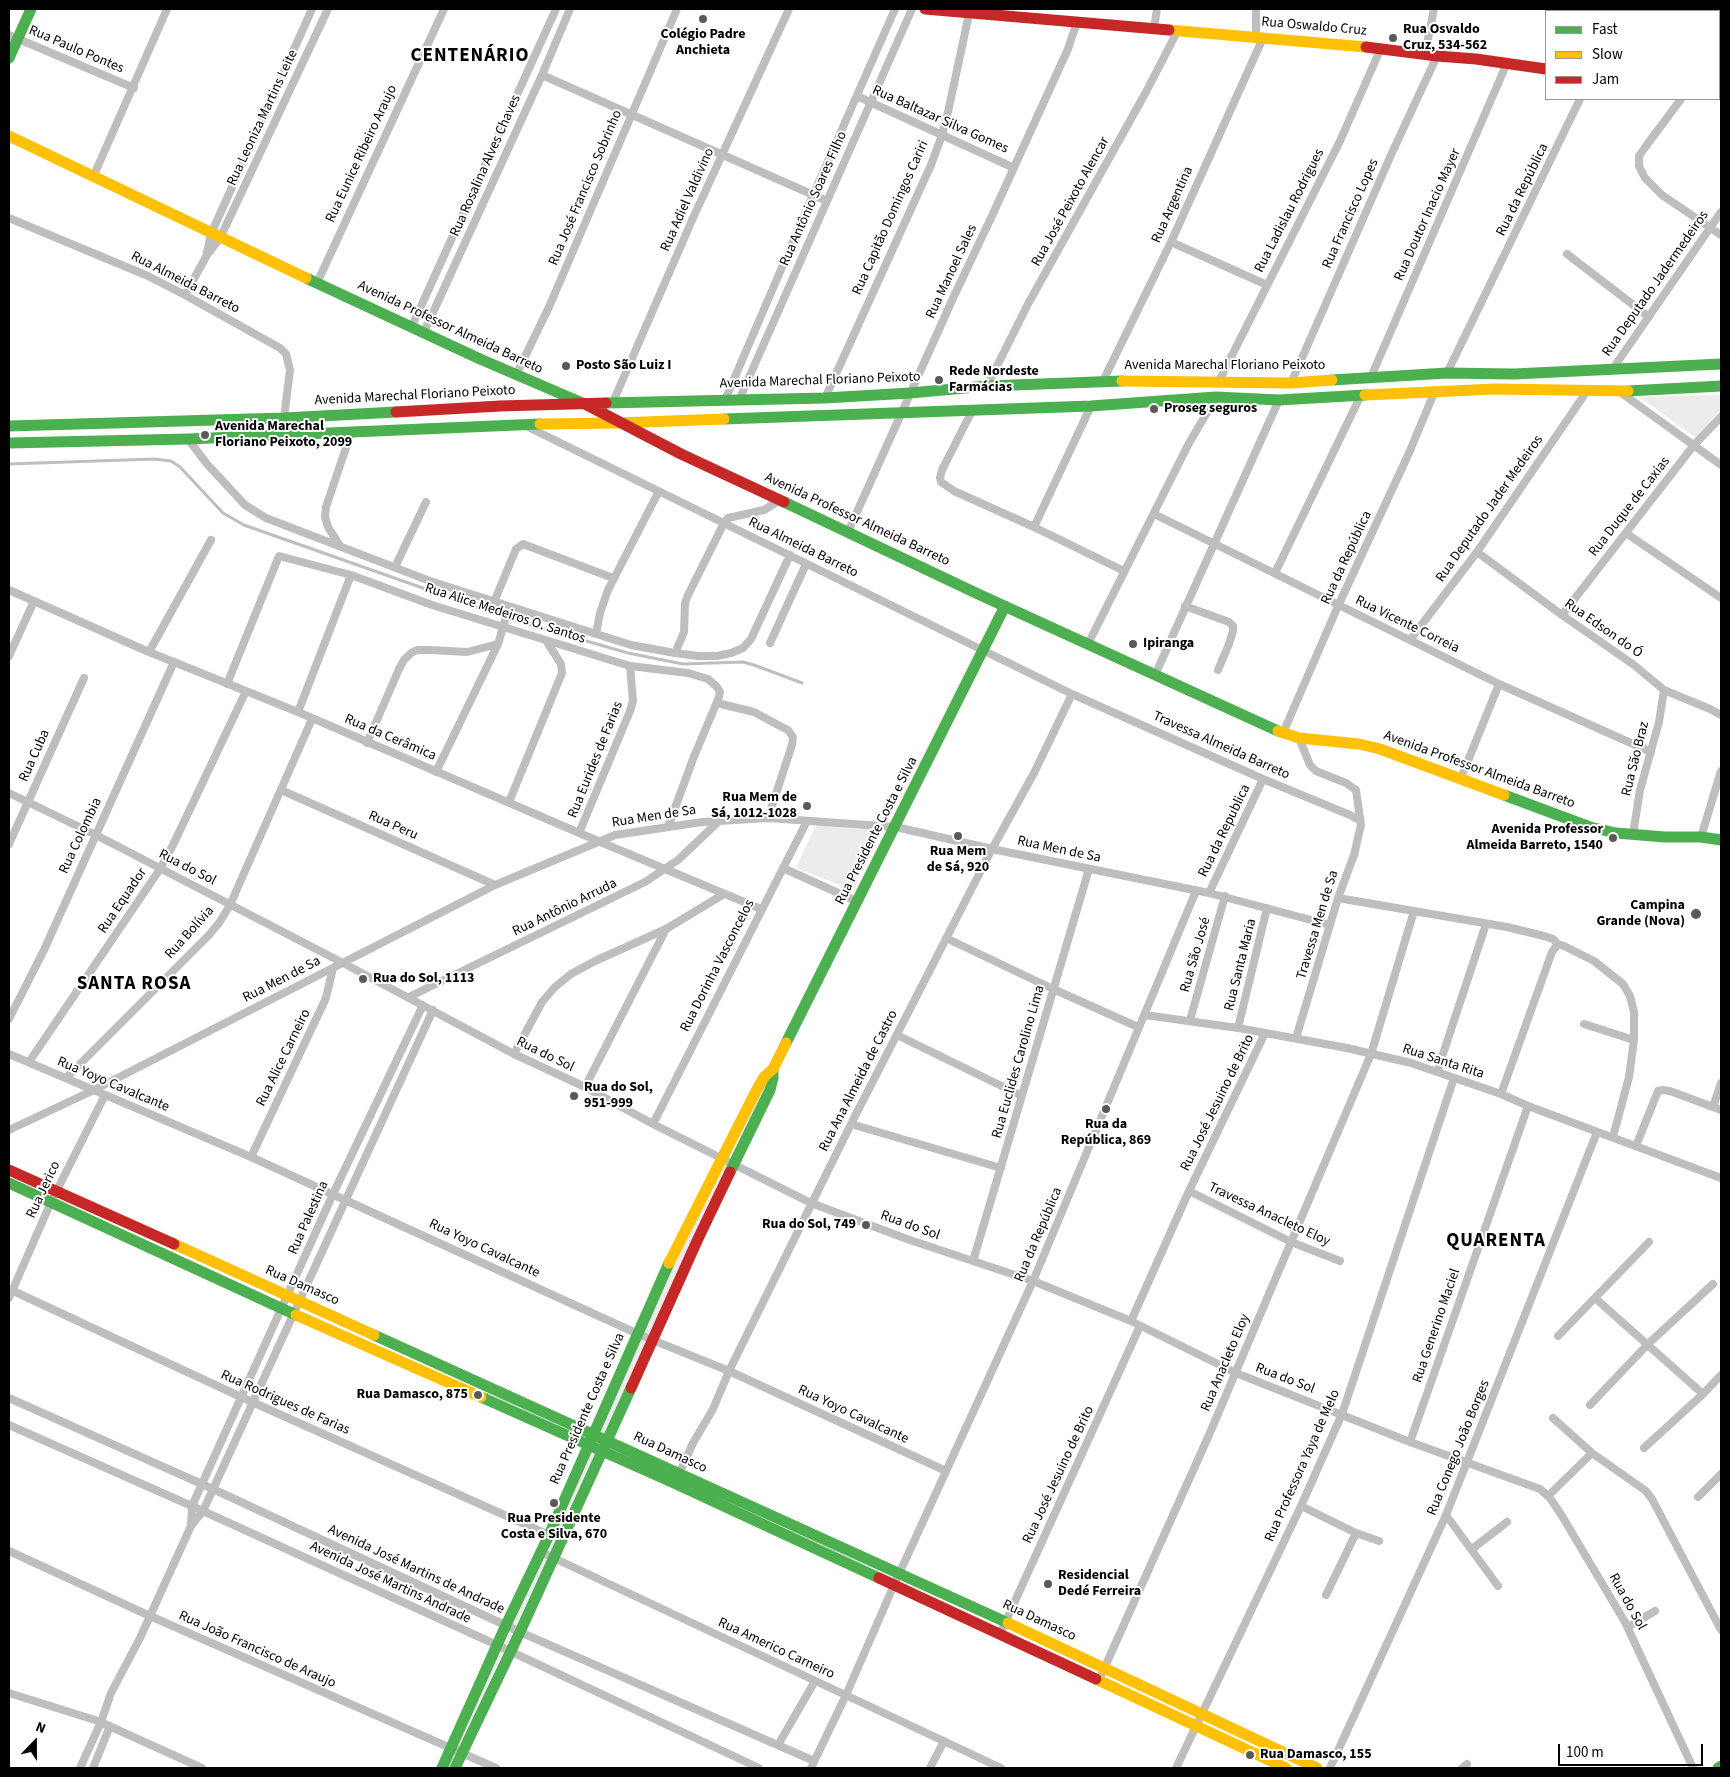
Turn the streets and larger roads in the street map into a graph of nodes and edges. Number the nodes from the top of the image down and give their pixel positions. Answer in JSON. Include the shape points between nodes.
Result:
{"nodes":[{"id":1,"x":31,"y":9,"type":"edge"},
{"id":2,"x":167,"y":9,"type":"edge"},
{"id":3,"x":312,"y":9,"type":"edge"},
{"id":4,"x":328,"y":9,"type":"edge"},
{"id":5,"x":444,"y":9,"type":"edge"},
{"id":6,"x":556,"y":9,"type":"edge"},
{"id":7,"x":570,"y":9,"type":"edge"},
{"id":8,"x":677,"y":9,"type":"edge"},
{"id":9,"x":789,"y":9,"type":"edge"},
{"id":10,"x":895,"y":9,"type":"edge"},
{"id":11,"x":912,"y":9,"type":"edge"},
{"id":12,"x":925,"y":9,"type":"edge"},
{"id":13,"x":1157,"y":9,"type":"edge"},
{"id":14,"x":1256,"y":9,"type":"edge"},
{"id":15,"x":1434,"y":9,"type":"edge"},
{"id":16,"x":969,"y":14,"type":"junction"},
{"id":17,"x":1050,"y":14,"type":"edge"},
{"id":18,"x":1077,"y":22,"type":"junction"},
{"id":19,"x":1154,"y":28,"type":"junction"},
{"id":20,"x":1178,"y":30,"type":"junction"},
{"id":21,"x":13,"y":37,"type":"edge"},
{"id":22,"x":1259,"y":38,"type":"junction"},
{"id":23,"x":1381,"y":48,"type":"junction"},
{"id":24,"x":1425,"y":54,"type":"junction"},
{"id":25,"x":1437,"y":56,"type":"junction"},
{"id":26,"x":9,"y":58,"type":"edge"},
{"id":27,"x":1507,"y":63,"type":"junction"},
{"id":28,"x":1545,"y":69,"type":"edge"},
{"id":29,"x":542,"y":75,"type":"junction"},
{"id":30,"x":134,"y":88,"type":"junction"},
{"id":31,"x":856,"y":96,"type":"junction"},
{"id":32,"x":1580,"y":100,"type":"edge"},
{"id":33,"x":1680,"y":100,"type":"edge"},
{"id":34,"x":870,"y":102,"type":"junction"},
{"id":35,"x":631,"y":114,"type":"junction"},
{"id":36,"x":942,"y":135,"type":"junction"},
{"id":37,"x":9,"y":136,"type":"edge"},
{"id":38,"x":722,"y":154,"type":"junction"},
{"id":39,"x":1014,"y":168,"type":"junction"},
{"id":40,"x":94,"y":175,"type":"junction"},
{"id":41,"x":813,"y":195,"type":"junction"},
{"id":42,"x":826,"y":201,"type":"junction"},
{"id":43,"x":1721,"y":212,"type":"edge"},
{"id":44,"x":9,"y":218,"type":"edge"},
{"id":45,"x":1710,"y":227,"type":"junction"},
{"id":46,"x":1721,"y":235,"type":"edge"},
{"id":47,"x":215,"y":236,"type":"junction"},
{"id":48,"x":1171,"y":242,"type":"junction"},
{"id":49,"x":1567,"y":254,"type":"dead end"},
{"id":50,"x":316,"y":283,"type":"junction"},
{"id":51,"x":1267,"y":286,"type":"junction"},
{"id":52,"x":185,"y":295,"type":"junction"},
{"id":53,"x":1649,"y":317,"type":"junction"},
{"id":54,"x":412,"y":326,"type":"junction"},
{"id":55,"x":424,"y":332,"type":"junction"},
{"id":56,"x":1721,"y":364,"type":"edge"},
{"id":57,"x":1612,"y":370,"type":"junction"},
{"id":58,"x":1447,"y":373,"type":"junction"},
{"id":59,"x":516,"y":375,"type":"junction"},
{"id":60,"x":1371,"y":377,"type":"junction"},
{"id":61,"x":1103,"y":382,"type":"junction"},
{"id":62,"x":1218,"y":383,"type":"junction"},
{"id":63,"x":1291,"y":383,"type":"junction"},
{"id":64,"x":988,"y":386,"type":"junction"},
{"id":65,"x":1721,"y":386,"type":"edge"},
{"id":66,"x":1587,"y":390,"type":"junction"},
{"id":67,"x":1618,"y":391,"type":"junction"},
{"id":68,"x":910,"y":393,"type":"junction"},
{"id":69,"x":1434,"y":393,"type":"junction"},
{"id":70,"x":1361,"y":395,"type":"junction"},
{"id":71,"x":825,"y":398,"type":"junction"},
{"id":72,"x":1216,"y":398,"type":"junction"},
{"id":73,"x":725,"y":400,"type":"junction"},
{"id":74,"x":739,"y":400,"type":"junction"},
{"id":75,"x":1279,"y":400,"type":"junction"},
{"id":76,"x":613,"y":402,"type":"junction"},
{"id":77,"x":582,"y":404,"type":"junction"},
{"id":78,"x":1091,"y":406,"type":"junction"},
{"id":79,"x":973,"y":409,"type":"junction"},
{"id":80,"x":902,"y":412,"type":"junction"},
{"id":81,"x":1721,"y":417,"type":"edge"},
{"id":82,"x":284,"y":418,"type":"junction"},
{"id":83,"x":618,"y":423,"type":"junction"},
{"id":84,"x":523,"y":424,"type":"junction"},
{"id":85,"x":9,"y":426,"type":"edge"},
{"id":86,"x":350,"y":432,"type":"junction"},
{"id":87,"x":188,"y":439,"type":"junction"},
{"id":88,"x":9,"y":443,"type":"edge"},
{"id":89,"x":1694,"y":445,"type":"junction"},
{"id":90,"x":1721,"y":465,"type":"edge"},
{"id":91,"x":659,"y":491,"type":"junction"},
{"id":92,"x":780,"y":500,"type":"junction"},
{"id":93,"x":426,"y":502,"type":"dead end"},
{"id":94,"x":1154,"y":514,"type":"junction"},
{"id":95,"x":724,"y":523,"type":"junction"},
{"id":96,"x":1034,"y":527,"type":"junction"},
{"id":97,"x":848,"y":532,"type":"junction"},
{"id":98,"x":1626,"y":533,"type":"junction"},
{"id":99,"x":211,"y":540,"type":"dead end"},
{"id":100,"x":1214,"y":543,"type":"junction"},
{"id":101,"x":340,"y":546,"type":"junction"},
{"id":102,"x":1477,"y":552,"type":"junction"},
{"id":103,"x":790,"y":556,"type":"junction"},
{"id":104,"x":806,"y":564,"type":"junction"},
{"id":105,"x":395,"y":567,"type":"junction"},
{"id":106,"x":1124,"y":571,"type":"junction"},
{"id":107,"x":1275,"y":573,"type":"junction"},
{"id":108,"x":351,"y":575,"type":"junction"},
{"id":109,"x":613,"y":578,"type":"junction"},
{"id":110,"x":9,"y":590,"type":"edge"},
{"id":111,"x":1721,"y":598,"type":"edge"},
{"id":112,"x":34,"y":600,"type":"junction"},
{"id":113,"x":494,"y":602,"type":"junction"},
{"id":114,"x":1005,"y":606,"type":"junction"},
{"id":115,"x":1185,"y":606,"type":"junction"},
{"id":116,"x":1338,"y":606,"type":"junction"},
{"id":117,"x":508,"y":610,"type":"junction"},
{"id":118,"x":1562,"y":615,"type":"junction"},
{"id":119,"x":503,"y":625,"type":"junction"},
{"id":120,"x":596,"y":634,"type":"junction"},
{"id":121,"x":1410,"y":640,"type":"junction"},
{"id":122,"x":547,"y":642,"type":"junction"},
{"id":123,"x":770,"y":643,"type":"dead end"},
{"id":124,"x":498,"y":644,"type":"junction"},
{"id":125,"x":1088,"y":644,"type":"junction"},
{"id":126,"x":984,"y":651,"type":"junction"},
{"id":127,"x":148,"y":652,"type":"junction"},
{"id":128,"x":675,"y":653,"type":"junction"},
{"id":129,"x":9,"y":656,"type":"edge"},
{"id":130,"x":174,"y":662,"type":"junction"},
{"id":131,"x":630,"y":666,"type":"junction"},
{"id":132,"x":1218,"y":670,"type":"dead end"},
{"id":133,"x":1155,"y":675,"type":"junction"},
{"id":134,"x":84,"y":678,"type":"dead end"},
{"id":135,"x":227,"y":684,"type":"junction"},
{"id":136,"x":1499,"y":684,"type":"junction"},
{"id":137,"x":1664,"y":690,"type":"junction"},
{"id":138,"x":246,"y":691,"type":"junction"},
{"id":139,"x":1072,"y":694,"type":"junction"},
{"id":140,"x":717,"y":703,"type":"junction"},
{"id":141,"x":298,"y":712,"type":"junction"},
{"id":142,"x":1721,"y":716,"type":"edge"},
{"id":143,"x":312,"y":719,"type":"junction"},
{"id":144,"x":1283,"y":733,"type":"junction"},
{"id":145,"x":1299,"y":738,"type":"junction"},
{"id":146,"x":368,"y":743,"type":"junction"},
{"id":147,"x":1651,"y":752,"type":"junction"},
{"id":148,"x":1721,"y":770,"type":"edge"},
{"id":149,"x":436,"y":772,"type":"junction"},
{"id":150,"x":1461,"y":778,"type":"junction"},
{"id":151,"x":1263,"y":780,"type":"junction"},
{"id":152,"x":281,"y":790,"type":"junction"},
{"id":153,"x":9,"y":793,"type":"edge"},
{"id":154,"x":28,"y":802,"type":"junction"},
{"id":155,"x":509,"y":802,"type":"junction"},
{"id":156,"x":768,"y":818,"type":"junction"},
{"id":157,"x":1359,"y":820,"type":"junction"},
{"id":158,"x":719,"y":821,"type":"junction"},
{"id":159,"x":807,"y":821,"type":"junction"},
{"id":160,"x":668,"y":826,"type":"junction"},
{"id":161,"x":896,"y":827,"type":"junction"},
{"id":162,"x":579,"y":833,"type":"junction"},
{"id":163,"x":1633,"y":834,"type":"junction"},
{"id":164,"x":96,"y":835,"type":"junction"},
{"id":165,"x":1701,"y":837,"type":"junction"},
{"id":166,"x":1721,"y":840,"type":"edge"},
{"id":167,"x":598,"y":841,"type":"junction"},
{"id":168,"x":9,"y":844,"type":"edge"},
{"id":169,"x":992,"y":849,"type":"junction"},
{"id":170,"x":783,"y":868,"type":"junction"},
{"id":171,"x":160,"y":869,"type":"junction"},
{"id":172,"x":1089,"y":869,"type":"junction"},
{"id":173,"x":666,"y":870,"type":"junction"},
{"id":174,"x":495,"y":885,"type":"junction"},
{"id":175,"x":1196,"y":891,"type":"junction"},
{"id":176,"x":1209,"y":893,"type":"junction"},
{"id":177,"x":724,"y":894,"type":"junction"},
{"id":178,"x":1226,"y":896,"type":"junction"},
{"id":179,"x":1338,"y":898,"type":"junction"},
{"id":180,"x":858,"y":902,"type":"junction"},
{"id":181,"x":230,"y":905,"type":"junction"},
{"id":182,"x":1267,"y":908,"type":"junction"},
{"id":183,"x":761,"y":909,"type":"junction"},
{"id":184,"x":1414,"y":910,"type":"junction"},
{"id":185,"x":1486,"y":924,"type":"junction"},
{"id":186,"x":1330,"y":925,"type":"junction"},
{"id":187,"x":666,"y":929,"type":"junction"},
{"id":188,"x":946,"y":938,"type":"junction"},
{"id":189,"x":1561,"y":945,"type":"junction"},
{"id":190,"x":344,"y":963,"type":"junction"},
{"id":191,"x":333,"y":968,"type":"junction"},
{"id":192,"x":1053,"y":989,"type":"junction"},
{"id":193,"x":409,"y":997,"type":"junction"},
{"id":194,"x":423,"y":1005,"type":"junction"},
{"id":195,"x":433,"y":1010,"type":"junction"},
{"id":196,"x":1145,"y":1015,"type":"junction"},
{"id":197,"x":9,"y":1020,"type":"edge"},
{"id":198,"x":1190,"y":1020,"type":"junction"},
{"id":199,"x":1584,"y":1024,"type":"dead end"},
{"id":200,"x":1138,"y":1027,"type":"junction"},
{"id":201,"x":1238,"y":1028,"type":"junction"},
{"id":202,"x":1265,"y":1033,"type":"junction"},
{"id":203,"x":897,"y":1035,"type":"junction"},
{"id":204,"x":1296,"y":1038,"type":"junction"},
{"id":205,"x":1634,"y":1040,"type":"junction"},
{"id":206,"x":9,"y":1054,"type":"edge"},
{"id":207,"x":514,"y":1054,"type":"junction"},
{"id":208,"x":1371,"y":1054,"type":"junction"},
{"id":209,"x":29,"y":1062,"type":"junction"},
{"id":210,"x":773,"y":1069,"type":"junction"},
{"id":211,"x":1437,"y":1072,"type":"junction"},
{"id":212,"x":66,"y":1078,"type":"junction"},
{"id":213,"x":1454,"y":1078,"type":"junction"},
{"id":214,"x":1721,"y":1083,"type":"edge"},
{"id":215,"x":585,"y":1087,"type":"junction"},
{"id":216,"x":94,"y":1090,"type":"junction"},
{"id":217,"x":1501,"y":1094,"type":"junction"},
{"id":218,"x":105,"y":1095,"type":"junction"},
{"id":219,"x":1022,"y":1096,"type":"junction"},
{"id":220,"x":1528,"y":1106,"type":"junction"},
{"id":221,"x":1713,"y":1107,"type":"junction"},
{"id":222,"x":1721,"y":1110,"type":"edge"},
{"id":223,"x":653,"y":1124,"type":"junction"},
{"id":224,"x":851,"y":1124,"type":"junction"},
{"id":225,"x":9,"y":1130,"type":"edge"},
{"id":226,"x":1597,"y":1132,"type":"junction"},
{"id":227,"x":1613,"y":1137,"type":"junction"},
{"id":228,"x":1636,"y":1146,"type":"junction"},
{"id":229,"x":251,"y":1157,"type":"junction"},
{"id":230,"x":721,"y":1158,"type":"junction"},
{"id":231,"x":734,"y":1165,"type":"junction"},
{"id":232,"x":1000,"y":1168,"type":"junction"},
{"id":233,"x":9,"y":1170,"type":"edge"},
{"id":234,"x":1721,"y":1178,"type":"edge"},
{"id":235,"x":9,"y":1183,"type":"edge"},
{"id":236,"x":1189,"y":1192,"type":"junction"},
{"id":237,"x":333,"y":1194,"type":"junction"},
{"id":238,"x":53,"y":1197,"type":"junction"},
{"id":239,"x":346,"y":1200,"type":"junction"},
{"id":240,"x":811,"y":1203,"type":"junction"},
{"id":241,"x":1291,"y":1242,"type":"junction"},
{"id":242,"x":1649,"y":1242,"type":"dead end"},
{"id":243,"x":1340,"y":1261,"type":"dead end"},
{"id":244,"x":973,"y":1262,"type":"junction"},
{"id":245,"x":1033,"y":1281,"type":"junction"},
{"id":246,"x":1713,"y":1284,"type":"dead end"},
{"id":247,"x":10,"y":1293,"type":"edge"},
{"id":248,"x":288,"y":1296,"type":"junction"},
{"id":249,"x":1595,"y":1298,"type":"junction"},
{"id":250,"x":300,"y":1301,"type":"junction"},
{"id":251,"x":283,"y":1308,"type":"junction"},
{"id":252,"x":295,"y":1314,"type":"junction"},
{"id":253,"x":1131,"y":1321,"type":"junction"},
{"id":254,"x":1140,"y":1326,"type":"junction"},
{"id":255,"x":638,"y":1334,"type":"junction"},
{"id":256,"x":1558,"y":1336,"type":"dead end"},
{"id":257,"x":654,"y":1340,"type":"junction"},
{"id":258,"x":1648,"y":1344,"type":"junction"},
{"id":259,"x":729,"y":1372,"type":"junction"},
{"id":260,"x":1236,"y":1373,"type":"junction"},
{"id":261,"x":1720,"y":1378,"type":"edge"},
{"id":262,"x":1703,"y":1394,"type":"junction"},
{"id":263,"x":241,"y":1397,"type":"junction"},
{"id":264,"x":9,"y":1398,"type":"edge"},
{"id":265,"x":254,"y":1402,"type":"junction"},
{"id":266,"x":1590,"y":1405,"type":"dead end"},
{"id":267,"x":1342,"y":1414,"type":"junction"},
{"id":268,"x":1553,"y":1418,"type":"dead end"},
{"id":269,"x":9,"y":1425,"type":"edge"},
{"id":270,"x":591,"y":1439,"type":"junction"},
{"id":271,"x":1410,"y":1442,"type":"junction"},
{"id":272,"x":604,"y":1445,"type":"junction"},
{"id":273,"x":1644,"y":1448,"type":"dead end"},
{"id":274,"x":1592,"y":1453,"type":"junction"},
{"id":275,"x":1467,"y":1461,"type":"junction"},
{"id":276,"x":946,"y":1471,"type":"junction"},
{"id":277,"x":1721,"y":1474,"type":"edge"},
{"id":278,"x":677,"y":1478,"type":"junction"},
{"id":279,"x":202,"y":1485,"type":"junction"},
{"id":280,"x":213,"y":1489,"type":"junction"},
{"id":281,"x":1548,"y":1496,"type":"junction"},
{"id":282,"x":1698,"y":1497,"type":"dead end"},
{"id":283,"x":192,"y":1506,"type":"junction"},
{"id":284,"x":1301,"y":1506,"type":"junction"},
{"id":285,"x":203,"y":1511,"type":"junction"},
{"id":286,"x":1446,"y":1515,"type":"junction"},
{"id":287,"x":1507,"y":1522,"type":"dead end"},
{"id":288,"x":191,"y":1526,"type":"junction"},
{"id":289,"x":1356,"y":1533,"type":"junction"},
{"id":290,"x":549,"y":1535,"type":"junction"},
{"id":291,"x":1379,"y":1542,"type":"dead end"},
{"id":292,"x":1472,"y":1549,"type":"junction"},
{"id":293,"x":9,"y":1551,"type":"edge"},
{"id":294,"x":541,"y":1552,"type":"junction"},
{"id":295,"x":554,"y":1558,"type":"junction"},
{"id":296,"x":900,"y":1574,"type":"junction"},
{"id":297,"x":894,"y":1585,"type":"junction"},
{"id":298,"x":1498,"y":1586,"type":"dead end"},
{"id":299,"x":1326,"y":1595,"type":"dead end"},
{"id":300,"x":1655,"y":1611,"type":"dead end"},
{"id":301,"x":150,"y":1616,"type":"junction"},
{"id":302,"x":1005,"y":1622,"type":"junction"},
{"id":303,"x":506,"y":1625,"type":"junction"},
{"id":304,"x":1628,"y":1626,"type":"junction"},
{"id":305,"x":1721,"y":1630,"type":"edge"},
{"id":306,"x":520,"y":1632,"type":"junction"},
{"id":307,"x":1000,"y":1634,"type":"junction"},
{"id":308,"x":497,"y":1645,"type":"junction"},
{"id":309,"x":510,"y":1652,"type":"junction"},
{"id":310,"x":1104,"y":1668,"type":"junction"},
{"id":311,"x":1099,"y":1680,"type":"junction"},
{"id":312,"x":815,"y":1681,"type":"junction"},
{"id":313,"x":9,"y":1693,"type":"edge"},
{"id":314,"x":846,"y":1695,"type":"junction"},
{"id":315,"x":1201,"y":1714,"type":"junction"},
{"id":316,"x":101,"y":1722,"type":"junction"},
{"id":317,"x":110,"y":1726,"type":"junction"},
{"id":318,"x":1195,"y":1726,"type":"junction"},
{"id":319,"x":944,"y":1741,"type":"junction"},
{"id":320,"x":778,"y":1745,"type":"junction"},
{"id":321,"x":450,"y":1749,"type":"junction"},
{"id":322,"x":461,"y":1754,"type":"junction"},
{"id":323,"x":813,"y":1765,"type":"edge"},
{"id":324,"x":749,"y":1766,"type":"edge"},
{"id":325,"x":1721,"y":1766,"type":"edge"},
{"id":326,"x":80,"y":1768,"type":"edge"},
{"id":327,"x":93,"y":1768,"type":"edge"},
{"id":328,"x":202,"y":1768,"type":"edge"},
{"id":329,"x":442,"y":1768,"type":"edge"},
{"id":330,"x":455,"y":1768,"type":"edge"},
{"id":331,"x":496,"y":1768,"type":"edge"},
{"id":332,"x":759,"y":1768,"type":"edge"},
{"id":333,"x":930,"y":1768,"type":"edge"},
{"id":334,"x":1001,"y":1768,"type":"edge"},
{"id":335,"x":1176,"y":1768,"type":"edge"},
{"id":336,"x":1286,"y":1768,"type":"edge"},
{"id":337,"x":1317,"y":1768,"type":"edge"},
{"id":338,"x":1330,"y":1768,"type":"edge"},
{"id":339,"x":1693,"y":1768,"type":"edge"},
{"id":340,"x":1718,"y":1768,"type":"edge"}],
"edges":[{"from":1,"to":21,"type":"street"},
{"from":2,"to":30,"type":"street"},
{"from":3,"to":47,"type":"street","name":"Rua Leoniza Martins Leite"},
{"from":4,"to":47,"type":"street","name":"Rua Leoniza Martins Leite"},
{"from":5,"to":50,"type":"street","name":"Rua Eunice Ribeiro Araujo"},
{"from":6,"to":54,"type":"street","name":"Rua Rosalina Alves Chaves"},
{"from":7,"to":29,"type":"street","name":"Rua Rosalina Alves Chaves"},
{"from":8,"to":35,"type":"street","name":"Rua José Francisco Sobrinho"},
{"from":9,"to":38,"type":"street","name":"Rua Adiel Valdivino"},
{"from":10,"to":31,"type":"street","name":"Rua Antônio Soares Filho"},
{"from":11,"to":34,"type":"street","name":"Rua Antônio Soares Filho"},
{"from":12,"to":16,"type":"street","name":"Rua Oswaldo Cruz"},
{"from":13,"to":19,"type":"street"},
{"from":14,"to":22,"type":"street"},
{"from":15,"to":24,"type":"street"},
{"from":16,"to":17,"type":"street","name":"Rua Oswaldo Cruz"},
{"from":16,"to":36,"type":"street","name":"Rua Capitão Domingos Cariri"},
{"from":17,"to":18,"type":"street","name":"Rua Oswaldo Cruz"},
{"from":18,"to":19,"type":"street","name":"Rua Oswaldo Cruz"},
{"from":18,"to":39,"type":"street","name":"Rua Manoel Sales"},
{"from":19,"to":20,"type":"street","name":"Rua Oswaldo Cruz"},
{"from":20,"to":22,"type":"street","name":"Rua Oswaldo Cruz"},
{"from":20,"to":64,"type":"street","name":"Rua José Peixoto Alencar","via":[[1028,304]]},
{"from":21,"to":26,"type":"street"},
{"from":21,"to":30,"type":"street","name":"Rua Paulo Pontes"},
{"from":22,"to":23,"type":"street","name":"Rua Oswaldo Cruz"},
{"from":22,"to":48,"type":"street","name":"Rua Argentina"},
{"from":23,"to":24,"type":"street","name":"Rua Oswaldo Cruz"},
{"from":23,"to":51,"type":"street","name":"Rua Ladislau Rodrigues","via":[[1340,141]]},
{"from":24,"to":25,"type":"street","name":"Rua Oswaldo Cruz"},
{"from":25,"to":27,"type":"street","name":"Rua Oswaldo Cruz"},
{"from":25,"to":63,"type":"street","name":"Rua Francisco Lopes"},
{"from":27,"to":28,"type":"street","name":"Rua Oswaldo Cruz"},
{"from":27,"to":60,"type":"street","name":"Rua Doutor Inacio Mayer"},
{"from":29,"to":35,"type":"street"},
{"from":29,"to":55,"type":"street","name":"Rua Rosalina Alves Chaves"},
{"from":30,"to":40,"type":"street"},
{"from":31,"to":34,"type":"street","name":"Rua Baltazar Silva Gomes"},
{"from":31,"to":41,"type":"street","name":"Rua Antônio Soares Filho"},
{"from":32,"to":58,"type":"street","name":"Rua da República"},
{"from":33,"to":45,"type":"street","via":[[1640,156],[1639,166],[1645,178],[1662,194]]},
{"from":34,"to":36,"type":"street","name":"Rua Baltazar Silva Gomes"},
{"from":34,"to":42,"type":"street","name":"Rua Antônio Soares Filho"},
{"from":35,"to":38,"type":"street"},
{"from":35,"to":59,"type":"street","name":"Rua José Francisco Sobrinho","via":[[549,307]]},
{"from":36,"to":39,"type":"street","name":"Rua Baltazar Silva Gomes"},
{"from":36,"to":71,"type":"street","name":"Rua Capitão Domingos Cariri","via":[[928,173]]},
{"from":37,"to":40,"type":"street","name":"Avenida Professor Almeida Barreto"},
{"from":38,"to":41,"type":"street"},
{"from":38,"to":76,"type":"street","name":"Rua Adiel Valdivino"},
{"from":39,"to":68,"type":"street","name":"Rua Manoel Sales"},
{"from":40,"to":47,"type":"street","name":"Avenida Professor Almeida Barreto"},
{"from":41,"to":42,"type":"street"},
{"from":41,"to":73,"type":"street","name":"Rua Antônio Soares Filho"},
{"from":42,"to":74,"type":"street","name":"Rua Antônio Soares Filho"},
{"from":43,"to":45,"type":"street","name":"Rua Deputado Jadermedeiros"},
{"from":44,"to":52,"type":"street","name":"Rua Almeida Barreto","via":[[148,276]]},
{"from":45,"to":46,"type":"street"},
{"from":45,"to":53,"type":"street","name":"Rua Deputado Jadermedeiros"},
{"from":47,"to":50,"type":"street","name":"Avenida Professor Almeida Barreto"},
{"from":47,"to":52,"type":"street"},
{"from":48,"to":51,"type":"street"},
{"from":48,"to":61,"type":"street","name":"Rua Argentina"},
{"from":49,"to":53,"type":"street"},
{"from":50,"to":54,"type":"street","name":"Avenida Professor Almeida Barreto"},
{"from":51,"to":62,"type":"street","name":"Rua Ladislau Rodrigues"},
{"from":52,"to":82,"type":"street","name":"Rua Almeida Barreto","via":[[261,336],[286,354],[290,370]]},
{"from":53,"to":57,"type":"street","name":"Rua Deputado Jadermedeiros"},
{"from":54,"to":55,"type":"street","name":"Avenida Professor Almeida Barreto"},
{"from":55,"to":59,"type":"street","name":"Avenida Professor Almeida Barreto"},
{"from":56,"to":57,"type":"street","name":"Avenida Marechal Floriano Peixoto"},
{"from":57,"to":58,"type":"street","name":"Avenida Marechal Floriano Peixoto"},
{"from":58,"to":60,"type":"street","name":"Avenida Marechal Floriano Peixoto"},
{"from":59,"to":77,"type":"street","name":"Avenida Professor Almeida Barreto"},
{"from":60,"to":63,"type":"street","name":"Avenida Marechal Floriano Peixoto"},
{"from":61,"to":62,"type":"street","name":"Avenida Marechal Floriano Peixoto"},
{"from":61,"to":64,"type":"street","name":"Avenida Marechal Floriano Peixoto"},
{"from":62,"to":63,"type":"street","name":"Avenida Marechal Floriano Peixoto"},
{"from":64,"to":68,"type":"street","name":"Avenida Marechal Floriano Peixoto"},
{"from":65,"to":67,"type":"street"},
{"from":66,"to":67,"type":"street"},
{"from":66,"to":69,"type":"street","via":[[1495,389]]},
{"from":66,"to":102,"type":"street","name":"Rua Deputado Jader Medeiros"},
{"from":67,"to":89,"type":"street"},
{"from":68,"to":71,"type":"street","name":"Avenida Marechal Floriano Peixoto"},
{"from":68,"to":80,"type":"street","name":"Rua Manoel Sales"},
{"from":69,"to":70,"type":"street"},
{"from":69,"to":116,"type":"street","name":"Rua da República"},
{"from":70,"to":75,"type":"street"},
{"from":70,"to":107,"type":"street"},
{"from":71,"to":74,"type":"street","name":"Avenida Marechal Floriano Peixoto"},
{"from":72,"to":75,"type":"street"},
{"from":72,"to":78,"type":"street"},
{"from":72,"to":94,"type":"street","via":[[1188,445]]},
{"from":73,"to":74,"type":"street","name":"Avenida Marechal Floriano Peixoto"},
{"from":73,"to":76,"type":"street","name":"Avenida Marechal Floriano Peixoto"},
{"from":75,"to":100,"type":"street"},
{"from":76,"to":77,"type":"street","name":"Avenida Marechal Floriano Peixoto"},
{"from":77,"to":82,"type":"street","name":"Avenida Marechal Floriano Peixoto"},
{"from":77,"to":83,"type":"street","name":"Avenida Professor Almeida Barreto"},
{"from":78,"to":79,"type":"street"},
{"from":78,"to":96,"type":"street"},
{"from":79,"to":80,"type":"street"},
{"from":79,"to":96,"type":"street","via":[[942,470],[941,482]]},
{"from":80,"to":83,"type":"street"},
{"from":80,"to":97,"type":"street","name":"Rua Manoel Sales"},
{"from":81,"to":89,"type":"street","name":"Rua Duque de Caxias"},
{"from":82,"to":85,"type":"street","name":"Avenida Marechal Floriano Peixoto"},
{"from":83,"to":84,"type":"street"},
{"from":83,"to":92,"type":"street","name":"Avenida Professor Almeida Barreto"},
{"from":84,"to":86,"type":"street"},
{"from":84,"to":91,"type":"street","name":"Rua Almeida Barreto"},
{"from":86,"to":87,"type":"street"},
{"from":86,"to":101,"type":"street","via":[[326,507],[328,527]]},
{"from":87,"to":88,"type":"street"},
{"from":87,"to":101,"type":"street","name":"Rua Alice Medeiros O. Santos","via":[[246,505],[266,518]]},
{"from":89,"to":90,"type":"street"},
{"from":89,"to":98,"type":"street","name":"Rua Duque de Caxias"},
{"from":91,"to":95,"type":"street","name":"Rua Almeida Barreto"},
{"from":91,"to":109,"type":"street"},
{"from":92,"to":95,"type":"street","via":[[764,510],[728,518]]},
{"from":92,"to":97,"type":"street","name":"Avenida Professor Almeida Barreto"},
{"from":93,"to":105,"type":"street"},
{"from":94,"to":100,"type":"street","name":"Rua Vicente Correia"},
{"from":94,"to":106,"type":"street"},
{"from":95,"to":103,"type":"street","name":"Rua Almeida Barreto"},
{"from":95,"to":128,"type":"street","via":[[688,595],[684,632]]},
{"from":96,"to":106,"type":"street"},
{"from":97,"to":114,"type":"street","name":"Avenida Professor Almeida Barreto"},
{"from":98,"to":111,"type":"street"},
{"from":98,"to":118,"type":"street","name":"Rua Duque de Caxias"},
{"from":99,"to":127,"type":"street"},
{"from":100,"to":107,"type":"street","name":"Rua Vicente Correia"},
{"from":100,"to":115,"type":"street"},
{"from":101,"to":105,"type":"street","name":"Rua Alice Medeiros O. Santos"},
{"from":102,"to":118,"type":"street","name":"Rua Edson do Ó"},
{"from":102,"to":121,"type":"street","name":"Rua Deputado Jader Medeiros"},
{"from":103,"to":104,"type":"street","name":"Rua Almeida Barreto"},
{"from":103,"to":128,"type":"street","name":"Rua Alice Medeiros O. Santos","via":[[751,639],[738,650],[717,656]]},
{"from":104,"to":123,"type":"street"},
{"from":104,"to":126,"type":"street","name":"Rua Almeida Barreto"},
{"from":105,"to":113,"type":"street","name":"Rua Alice Medeiros O. Santos"},
{"from":106,"to":125,"type":"street"},
{"from":107,"to":116,"type":"street","name":"Rua Vicente Correia"},
{"from":108,"to":119,"type":"street","name":"Rua Alice Medeiros O. Santos","via":[[432,606]]},
{"from":108,"to":135,"type":"street","name":"Rua Alice Medeiros O. Santos","via":[[279,556]]},
{"from":108,"to":141,"type":"street"},
{"from":109,"to":113,"type":"street","via":[[527,545],[520,546]]},
{"from":109,"to":120,"type":"street","via":[[603,602]]},
{"from":110,"to":112,"type":"street","name":"Rua da Cerâmica"},
{"from":112,"to":127,"type":"street","name":"Rua da Cerâmica"},
{"from":112,"to":129,"type":"street"},
{"from":113,"to":117,"type":"street","name":"Rua Alice Medeiros O. Santos"},
{"from":114,"to":125,"type":"street","name":"Avenida Professor Almeida Barreto"},
{"from":114,"to":126,"type":"street","name":"Rua Presidente Costa e Silva"},
{"from":115,"to":132,"type":"street","via":[[1233,626]]},
{"from":115,"to":133,"type":"street"},
{"from":116,"to":121,"type":"street","name":"Rua Vicente Correia"},
{"from":116,"to":144,"type":"street","name":"Rua da República"},
{"from":117,"to":119,"type":"street"},
{"from":117,"to":120,"type":"street","name":"Rua Alice Medeiros O. Santos"},
{"from":118,"to":137,"type":"street","name":"Rua Edson do Ó"},
{"from":119,"to":122,"type":"street","name":"Rua Alice Medeiros O. Santos"},
{"from":119,"to":124,"type":"street"},
{"from":120,"to":128,"type":"street","name":"Rua Alice Medeiros O. Santos","via":[[631,645]]},
{"from":121,"to":136,"type":"street","name":"Rua Vicente Correia"},
{"from":122,"to":131,"type":"street","name":"Rua Alice Medeiros O. Santos"},
{"from":122,"to":155,"type":"street","via":[[561,664],[562,673]]},
{"from":124,"to":146,"type":"street","via":[[467,652],[417,650],[411,653],[399,669]]},
{"from":124,"to":149,"type":"street"},
{"from":125,"to":133,"type":"street","name":"Avenida Professor Almeida Barreto"},
{"from":126,"to":139,"type":"street","name":"Rua Almeida Barreto"},
{"from":126,"to":161,"type":"street","name":"Rua Presidente Costa e Silva"},
{"from":127,"to":130,"type":"street","name":"Rua da Cerâmica"},
{"from":130,"to":135,"type":"street","name":"Rua da Cerâmica"},
{"from":130,"to":164,"type":"street","name":"Rua Colombia"},
{"from":131,"to":140,"type":"street","name":"Rua Alice Medeiros O. Santos","via":[[699,676],[714,682],[720,692]]},
{"from":131,"to":162,"type":"street","name":"Rua Eurides de Farias","via":[[633,701],[630,711]]},
{"from":133,"to":144,"type":"street","name":"Avenida Professor Almeida Barreto"},
{"from":134,"to":154,"type":"street","name":"Rua Cuba"},
{"from":135,"to":138,"type":"street","name":"Rua da Cerâmica"},
{"from":136,"to":147,"type":"street","name":"Rua Vicente Correia"},
{"from":136,"to":150,"type":"street"},
{"from":137,"to":142,"type":"street","name":"Rua Edson do Ó"},
{"from":137,"to":147,"type":"street","name":"Rua São Braz"},
{"from":138,"to":141,"type":"street","name":"Rua da Cerâmica"},
{"from":138,"to":171,"type":"street","name":"Rua Equador"},
{"from":139,"to":151,"type":"street","name":"Travessa Almeida Barreto"},
{"from":139,"to":169,"type":"street","name":"Rua Ana Almeida de Castro"},
{"from":140,"to":156,"type":"street","via":[[754,712],[788,730],[793,737]]},
{"from":140,"to":160,"type":"street"},
{"from":141,"to":143,"type":"street","name":"Rua da Cerâmica"},
{"from":143,"to":146,"type":"street","name":"Rua da Cerâmica"},
{"from":143,"to":152,"type":"street","name":"Rua Bolívia"},
{"from":144,"to":145,"type":"street","name":"Avenida Professor Almeida Barreto"},
{"from":145,"to":150,"type":"street","name":"Avenida Professor Almeida Barreto","via":[[1380,749]]},
{"from":145,"to":157,"type":"street","name":"Travessa Men de Sa","via":[[1310,765],[1316,771],[1356,790]]},
{"from":146,"to":149,"type":"street","name":"Rua da Cerâmica"},
{"from":147,"to":163,"type":"street","name":"Rua São Braz","via":[[1640,790]]},
{"from":148,"to":165,"type":"street"},
{"from":149,"to":155,"type":"street","name":"Rua da Cerâmica"},
{"from":150,"to":163,"type":"street","name":"Avenida Professor Almeida Barreto","via":[[1590,827]]},
{"from":151,"to":157,"type":"street","name":"Travessa Almeida Barreto"},
{"from":151,"to":176,"type":"street","name":"Rua da Republica"},
{"from":152,"to":174,"type":"street","name":"Rua Peru"},
{"from":152,"to":181,"type":"street","name":"Rua Bolívia"},
{"from":153,"to":154,"type":"street","name":"Rua do Sol"},
{"from":154,"to":164,"type":"street","name":"Rua do Sol"},
{"from":154,"to":168,"type":"street","name":"Rua Cuba"},
{"from":155,"to":162,"type":"street","name":"Rua da Cerâmica"},
{"from":156,"to":158,"type":"street","name":"Rua Men de Sa"},
{"from":156,"to":159,"type":"street","name":"Rua Men de Sa"},
{"from":157,"to":179,"type":"street","name":"Travessa Men de Sa","via":[[1360,831],[1354,855]]},
{"from":158,"to":160,"type":"street","name":"Rua Men de Sa"},
{"from":158,"to":173,"type":"street","name":"Rua Antônio Arruda"},
{"from":159,"to":161,"type":"street","name":"Rua Men de Sa"},
{"from":159,"to":170,"type":"street","name":"Rua Dorinha Vasconcelos"},
{"from":160,"to":167,"type":"street","name":"Rua Men de Sa"},
{"from":161,"to":169,"type":"street","name":"Rua Men de Sa"},
{"from":161,"to":180,"type":"street","name":"Rua Presidente Costa e Silva"},
{"from":162,"to":167,"type":"street","name":"Rua da Cerâmica"},
{"from":163,"to":165,"type":"street","name":"Avenida Professor Almeida Barreto"},
{"from":164,"to":171,"type":"street","name":"Rua do Sol"},
{"from":164,"to":197,"type":"street","name":"Rua Colombia"},
{"from":165,"to":166,"type":"street","name":"Avenida Professor Almeida Barreto"},
{"from":167,"to":173,"type":"street","name":"Rua da Cerâmica"},
{"from":167,"to":174,"type":"street","name":"Rua Men de Sa"},
{"from":169,"to":172,"type":"street","name":"Rua Men de Sa"},
{"from":169,"to":188,"type":"street","name":"Rua Ana Almeida de Castro"},
{"from":170,"to":180,"type":"street"},
{"from":170,"to":183,"type":"street","name":"Rua Dorinha Vasconcelos"},
{"from":171,"to":181,"type":"street","name":"Rua do Sol"},
{"from":171,"to":209,"type":"street","name":"Rua Equador"},
{"from":172,"to":175,"type":"street","name":"Rua Men de Sa"},
{"from":172,"to":192,"type":"street","name":"Rua Euclides Carolino Lima"},
{"from":173,"to":177,"type":"street","name":"Rua da Cerâmica"},
{"from":173,"to":193,"type":"street","name":"Rua Antônio Arruda"},
{"from":174,"to":190,"type":"street","name":"Rua Men de Sa"},
{"from":175,"to":176,"type":"street","name":"Rua Men de Sa"},
{"from":175,"to":196,"type":"street","name":"Rua da República"},
{"from":176,"to":178,"type":"street","name":"Rua Men de Sa"},
{"from":177,"to":183,"type":"street","name":"Rua da Cerâmica"},
{"from":177,"to":187,"type":"street"},
{"from":178,"to":182,"type":"street","name":"Rua Men de Sa"},
{"from":178,"to":198,"type":"street","name":"Rua São José"},
{"from":179,"to":184,"type":"street"},
{"from":179,"to":186,"type":"street","name":"Travessa Men de Sa"},
{"from":180,"to":210,"type":"street","name":"Rua Presidente Costa e Silva"},
{"from":181,"to":190,"type":"street","name":"Rua do Sol"},
{"from":181,"to":212,"type":"street","name":"Rua Bolívia","via":[[209,935]]},
{"from":182,"to":186,"type":"street","name":"Rua Men de Sa"},
{"from":182,"to":201,"type":"street","name":"Rua Santa Maria"},
{"from":183,"to":223,"type":"street","name":"Rua Dorinha Vasconcelos"},
{"from":184,"to":185,"type":"street"},
{"from":184,"to":208,"type":"street","name":"Rua Anacleto Eloy"},
{"from":185,"to":189,"type":"street","via":[[1544,936]]},
{"from":185,"to":211,"type":"street"},
{"from":186,"to":204,"type":"street","name":"Travessa Men de Sa"},
{"from":187,"to":207,"type":"street","via":[[595,961],[555,987],[542,1002]]},
{"from":187,"to":215,"type":"street"},
{"from":188,"to":192,"type":"street"},
{"from":188,"to":203,"type":"street","name":"Rua Ana Almeida de Castro"},
{"from":189,"to":205,"type":"street","via":[[1594,961],[1623,984],[1634,1012]]},
{"from":189,"to":217,"type":"street","via":[[1552,952]]},
{"from":190,"to":191,"type":"street","name":"Rua Men de Sa"},
{"from":190,"to":193,"type":"street","name":"Rua do Sol"},
{"from":191,"to":216,"type":"street","name":"Rua Men de Sa"},
{"from":191,"to":229,"type":"street","name":"Rua Alice Carneiro","via":[[326,998]]},
{"from":192,"to":200,"type":"street"},
{"from":192,"to":219,"type":"street","name":"Rua Euclides Carolino Lima"},
{"from":193,"to":194,"type":"street","name":"Rua do Sol"},
{"from":194,"to":195,"type":"street","name":"Rua do Sol"},
{"from":194,"to":237,"type":"street","name":"Rua Palestina"},
{"from":195,"to":207,"type":"street","name":"Rua do Sol"},
{"from":195,"to":239,"type":"street","name":"Rua Palestina"},
{"from":196,"to":198,"type":"street","name":"Rua Santa Rita"},
{"from":196,"to":200,"type":"street","name":"Rua da República"},
{"from":198,"to":201,"type":"street","name":"Rua Santa Rita"},
{"from":199,"to":205,"type":"street"},
{"from":200,"to":245,"type":"street","name":"Rua da República"},
{"from":201,"to":202,"type":"street","name":"Rua Santa Rita"},
{"from":202,"to":204,"type":"street","name":"Rua Santa Rita"},
{"from":202,"to":236,"type":"street","name":"Rua José Jesuino de Brito"},
{"from":203,"to":219,"type":"street"},
{"from":203,"to":224,"type":"street","name":"Rua Ana Almeida de Castro"},
{"from":204,"to":208,"type":"street","name":"Rua Santa Rita"},
{"from":205,"to":227,"type":"street","via":[[1629,1077]]},
{"from":206,"to":209,"type":"street","name":"Rua Yoyo Cavalcante"},
{"from":207,"to":215,"type":"street","name":"Rua do Sol"},
{"from":208,"to":211,"type":"street","name":"Rua Santa Rita"},
{"from":208,"to":241,"type":"street","name":"Rua Anacleto Eloy"},
{"from":209,"to":212,"type":"street","name":"Rua Yoyo Cavalcante"},
{"from":210,"to":230,"type":"street","name":"Rua Presidente Costa e Silva","via":[[764,1077]]},
{"from":210,"to":231,"type":"street","name":"Rua Presidente Costa e Silva","via":[[772,1085]]},
{"from":211,"to":213,"type":"street","name":"Rua Santa Rita"},
{"from":212,"to":216,"type":"street","name":"Rua Yoyo Cavalcante"},
{"from":213,"to":217,"type":"street","name":"Rua Santa Rita"},
{"from":213,"to":267,"type":"street","name":"Rua Professora Yaya de Melo"},
{"from":214,"to":221,"type":"street"},
{"from":215,"to":223,"type":"street","name":"Rua do Sol"},
{"from":216,"to":218,"type":"street","name":"Rua Yoyo Cavalcante"},
{"from":216,"to":225,"type":"street","name":"Rua Men de Sa"},
{"from":217,"to":220,"type":"street","name":"Rua Santa Rita"},
{"from":218,"to":229,"type":"street","name":"Rua Yoyo Cavalcante"},
{"from":218,"to":238,"type":"street","name":"Rua Jerico"},
{"from":219,"to":232,"type":"street","name":"Rua Euclides Carolino Lima"},
{"from":220,"to":226,"type":"street","name":"Rua Santa Rita"},
{"from":220,"to":271,"type":"street","name":"Rua Generino Maciel"},
{"from":221,"to":222,"type":"street"},
{"from":221,"to":228,"type":"street","via":[[1670,1091],[1658,1091]]},
{"from":223,"to":230,"type":"street","name":"Rua do Sol"},
{"from":224,"to":232,"type":"street"},
{"from":224,"to":240,"type":"street","name":"Rua Ana Almeida de Castro"},
{"from":226,"to":227,"type":"street","name":"Rua Santa Rita"},
{"from":226,"to":275,"type":"street","name":"Rua Conego João Borges"},
{"from":227,"to":228,"type":"street","name":"Rua Santa Rita"},
{"from":228,"to":234,"type":"street","name":"Rua Santa Rita"},
{"from":229,"to":237,"type":"street","name":"Rua Yoyo Cavalcante"},
{"from":230,"to":231,"type":"street","name":"Rua do Sol"},
{"from":230,"to":255,"type":"street","name":"Rua Presidente Costa e Silva"},
{"from":231,"to":240,"type":"street","name":"Rua do Sol"},
{"from":231,"to":257,"type":"street","name":"Rua Presidente Costa e Silva"},
{"from":232,"to":244,"type":"street","name":"Rua Euclides Carolino Lima"},
{"from":233,"to":238,"type":"street","name":"Rua Damasco"},
{"from":235,"to":238,"type":"street","name":"Rua Damasco"},
{"from":236,"to":241,"type":"street","name":"Travessa Anacleto Eloy"},
{"from":236,"to":253,"type":"street","name":"Rua José Jesuino de Brito"},
{"from":237,"to":239,"type":"street","name":"Rua Yoyo Cavalcante"},
{"from":237,"to":248,"type":"street","name":"Rua Palestina"},
{"from":238,"to":247,"type":"street","name":"Rua Jerico"},
{"from":238,"to":248,"type":"street","name":"Rua Damasco"},
{"from":238,"to":251,"type":"street","name":"Rua Damasco"},
{"from":239,"to":250,"type":"street","name":"Rua Palestina"},
{"from":239,"to":255,"type":"street","name":"Rua Yoyo Cavalcante"},
{"from":240,"to":244,"type":"street","name":"Rua do Sol"},
{"from":240,"to":259,"type":"street","name":"Rua Ana Almeida de Castro"},
{"from":241,"to":243,"type":"street","name":"Travessa Anacleto Eloy"},
{"from":241,"to":260,"type":"street","name":"Rua Anacleto Eloy"},
{"from":242,"to":249,"type":"street"},
{"from":244,"to":245,"type":"street","name":"Rua do Sol"},
{"from":245,"to":253,"type":"street","name":"Rua do Sol"},
{"from":245,"to":276,"type":"street","name":"Rua da República"},
{"from":246,"to":258,"type":"street"},
{"from":247,"to":263,"type":"street","name":"Rua Rodrigues de Farias"},
{"from":248,"to":250,"type":"street","name":"Rua Damasco"},
{"from":248,"to":251,"type":"street","name":"Rua Palestina"},
{"from":249,"to":256,"type":"street"},
{"from":249,"to":258,"type":"street"},
{"from":250,"to":252,"type":"street","name":"Rua Palestina"},
{"from":250,"to":270,"type":"street","name":"Rua Damasco"},
{"from":251,"to":252,"type":"street","name":"Rua Damasco"},
{"from":251,"to":263,"type":"street","name":"Rua Palestina"},
{"from":252,"to":265,"type":"street","name":"Rua Palestina"},
{"from":252,"to":270,"type":"street","name":"Rua Damasco"},
{"from":253,"to":254,"type":"street","name":"Rua do Sol"},
{"from":254,"to":260,"type":"street","name":"Rua do Sol"},
{"from":254,"to":302,"type":"street","name":"Rua José Jesuino de Brito"},
{"from":255,"to":257,"type":"street","name":"Rua Yoyo Cavalcante"},
{"from":255,"to":270,"type":"street","name":"Rua Presidente Costa e Silva"},
{"from":257,"to":259,"type":"street","name":"Rua Yoyo Cavalcante"},
{"from":257,"to":272,"type":"street","name":"Rua Presidente Costa e Silva"},
{"from":258,"to":262,"type":"street"},
{"from":258,"to":266,"type":"street"},
{"from":259,"to":276,"type":"street","name":"Rua Yoyo Cavalcante"},
{"from":259,"to":278,"type":"street","name":"Rua Ana Almeida de Castro"},
{"from":260,"to":267,"type":"street","name":"Rua do Sol"},
{"from":260,"to":310,"type":"street","name":"Rua Anacleto Eloy"},
{"from":261,"to":262,"type":"street"},
{"from":262,"to":273,"type":"street"},
{"from":263,"to":265,"type":"street","name":"Rua Rodrigues de Farias"},
{"from":263,"to":279,"type":"street","name":"Rua Palestina"},
{"from":264,"to":279,"type":"street","name":"Avenida José Martins de Andrade"},
{"from":265,"to":280,"type":"street","name":"Rua Palestina"},
{"from":265,"to":290,"type":"street","name":"Rua Rodrigues de Farias"},
{"from":267,"to":271,"type":"street","name":"Rua do Sol"},
{"from":267,"to":284,"type":"street","name":"Rua Professora Yaya de Melo"},
{"from":268,"to":274,"type":"street"},
{"from":269,"to":283,"type":"street","name":"Avenida José Martins Andrade"},
{"from":270,"to":272,"type":"street","name":"Rua Damasco"},
{"from":270,"to":290,"type":"street","name":"Rua Presidente Costa e Silva"},
{"from":271,"to":275,"type":"street","name":"Rua do Sol"},
{"from":272,"to":278,"type":"street","name":"Rua Damasco"},
{"from":272,"to":295,"type":"street","name":"Rua Presidente Costa e Silva"},
{"from":274,"to":281,"type":"street"},
{"from":274,"to":305,"type":"street","via":[[1652,1498]]},
{"from":275,"to":281,"type":"street","name":"Rua do Sol","via":[[1534,1486]]},
{"from":275,"to":286,"type":"street","name":"Rua Conego João Borges"},
{"from":276,"to":296,"type":"street","name":"Rua da República"},
{"from":277,"to":282,"type":"street"},
{"from":278,"to":296,"type":"street","name":"Rua Damasco"},
{"from":278,"to":297,"type":"street","name":"Rua Damasco"},
{"from":279,"to":280,"type":"street","name":"Avenida José Martins de Andrade"},
{"from":279,"to":283,"type":"street","name":"Rua Palestina"},
{"from":280,"to":285,"type":"street","name":"Rua Palestina"},
{"from":280,"to":303,"type":"street","name":"Avenida José Martins de Andrade"},
{"from":281,"to":304,"type":"street","name":"Rua do Sol"},
{"from":283,"to":285,"type":"street","name":"Avenida José Martins Andrade"},
{"from":283,"to":288,"type":"street","name":"Rua Palestina"},
{"from":284,"to":289,"type":"street"},
{"from":284,"to":315,"type":"street","name":"Rua Professora Yaya de Melo"},
{"from":285,"to":288,"type":"street","name":"Rua Palestina"},
{"from":285,"to":308,"type":"street","name":"Avenida José Martins Andrade"},
{"from":286,"to":292,"type":"street"},
{"from":286,"to":338,"type":"street","name":"Rua Conego João Borges"},
{"from":287,"to":292,"type":"street"},
{"from":288,"to":301,"type":"street","name":"Rua Palestina"},
{"from":289,"to":291,"type":"street"},
{"from":289,"to":299,"type":"street"},
{"from":290,"to":294,"type":"street","name":"Rua Presidente Costa e Silva"},
{"from":292,"to":298,"type":"street"},
{"from":293,"to":301,"type":"street","name":"Rua João Francisco de Araujo"},
{"from":294,"to":295,"type":"street","name":"Rua Americo Carneiro"},
{"from":294,"to":303,"type":"street","name":"Rua Presidente Costa e Silva"},
{"from":295,"to":306,"type":"street","name":"Rua Presidente Costa e Silva"},
{"from":295,"to":312,"type":"street","name":"Rua Americo Carneiro"},
{"from":296,"to":297,"type":"street","name":"Rua da República"},
{"from":296,"to":302,"type":"street","name":"Rua Damasco"},
{"from":297,"to":307,"type":"street","name":"Rua Damasco"},
{"from":297,"to":314,"type":"street","name":"Rua da República"},
{"from":300,"to":304,"type":"street"},
{"from":301,"to":316,"type":"street","name":"Rua Palestina","via":[[111,1692]]},
{"from":301,"to":321,"type":"street","name":"Rua João Francisco de Araujo"},
{"from":302,"to":307,"type":"street","name":"Rua José Jesuino de Brito"},
{"from":302,"to":310,"type":"street","name":"Rua Damasco"},
{"from":303,"to":306,"type":"street","name":"Avenida José Martins de Andrade"},
{"from":303,"to":308,"type":"street","name":"Rua Presidente Costa e Silva"},
{"from":304,"to":339,"type":"street","name":"Rua do Sol"},
{"from":306,"to":309,"type":"street","name":"Rua Presidente Costa e Silva"},
{"from":306,"to":320,"type":"street","name":"Avenida José Martins de Andrade"},
{"from":307,"to":311,"type":"street","name":"Rua Damasco"},
{"from":308,"to":309,"type":"street","name":"Avenida José Martins Andrade"},
{"from":308,"to":321,"type":"street","name":"Rua Presidente Costa e Silva"},
{"from":309,"to":322,"type":"street","name":"Rua Presidente Costa e Silva"},
{"from":309,"to":324,"type":"street","name":"Avenida José Martins Andrade"},
{"from":310,"to":311,"type":"street","name":"Rua Anacleto Eloy"},
{"from":310,"to":315,"type":"street","name":"Rua Damasco"},
{"from":311,"to":318,"type":"street","name":"Rua Damasco"},
{"from":312,"to":314,"type":"street","name":"Rua Americo Carneiro"},
{"from":312,"to":320,"type":"street"},
{"from":313,"to":316,"type":"street"},
{"from":314,"to":319,"type":"street","name":"Rua Americo Carneiro"},
{"from":314,"to":323,"type":"street","name":"Rua da República"},
{"from":315,"to":318,"type":"street","name":"Rua Professora Yaya de Melo"},
{"from":315,"to":337,"type":"street","name":"Rua Damasco"},
{"from":316,"to":317,"type":"street"},
{"from":316,"to":326,"type":"street","name":"Rua Palestina"},
{"from":317,"to":327,"type":"street"},
{"from":317,"to":328,"type":"street"},
{"from":318,"to":335,"type":"street","name":"Rua Professora Yaya de Melo"},
{"from":318,"to":336,"type":"street","name":"Rua Damasco"},
{"from":319,"to":333,"type":"street"},
{"from":319,"to":334,"type":"street","name":"Rua Americo Carneiro"},
{"from":320,"to":323,"type":"street","name":"Avenida José Martins de Andrade"},
{"from":321,"to":322,"type":"street","name":"Rua João Francisco de Araujo"},
{"from":321,"to":329,"type":"street","name":"Rua Presidente Costa e Silva"},
{"from":322,"to":330,"type":"street","name":"Rua Presidente Costa e Silva"},
{"from":322,"to":331,"type":"street","name":"Rua João Francisco de Araujo"},
{"from":324,"to":332,"type":"street","name":"Avenida José Martins Andrade"},
{"from":325,"to":340,"type":"street"}]}
